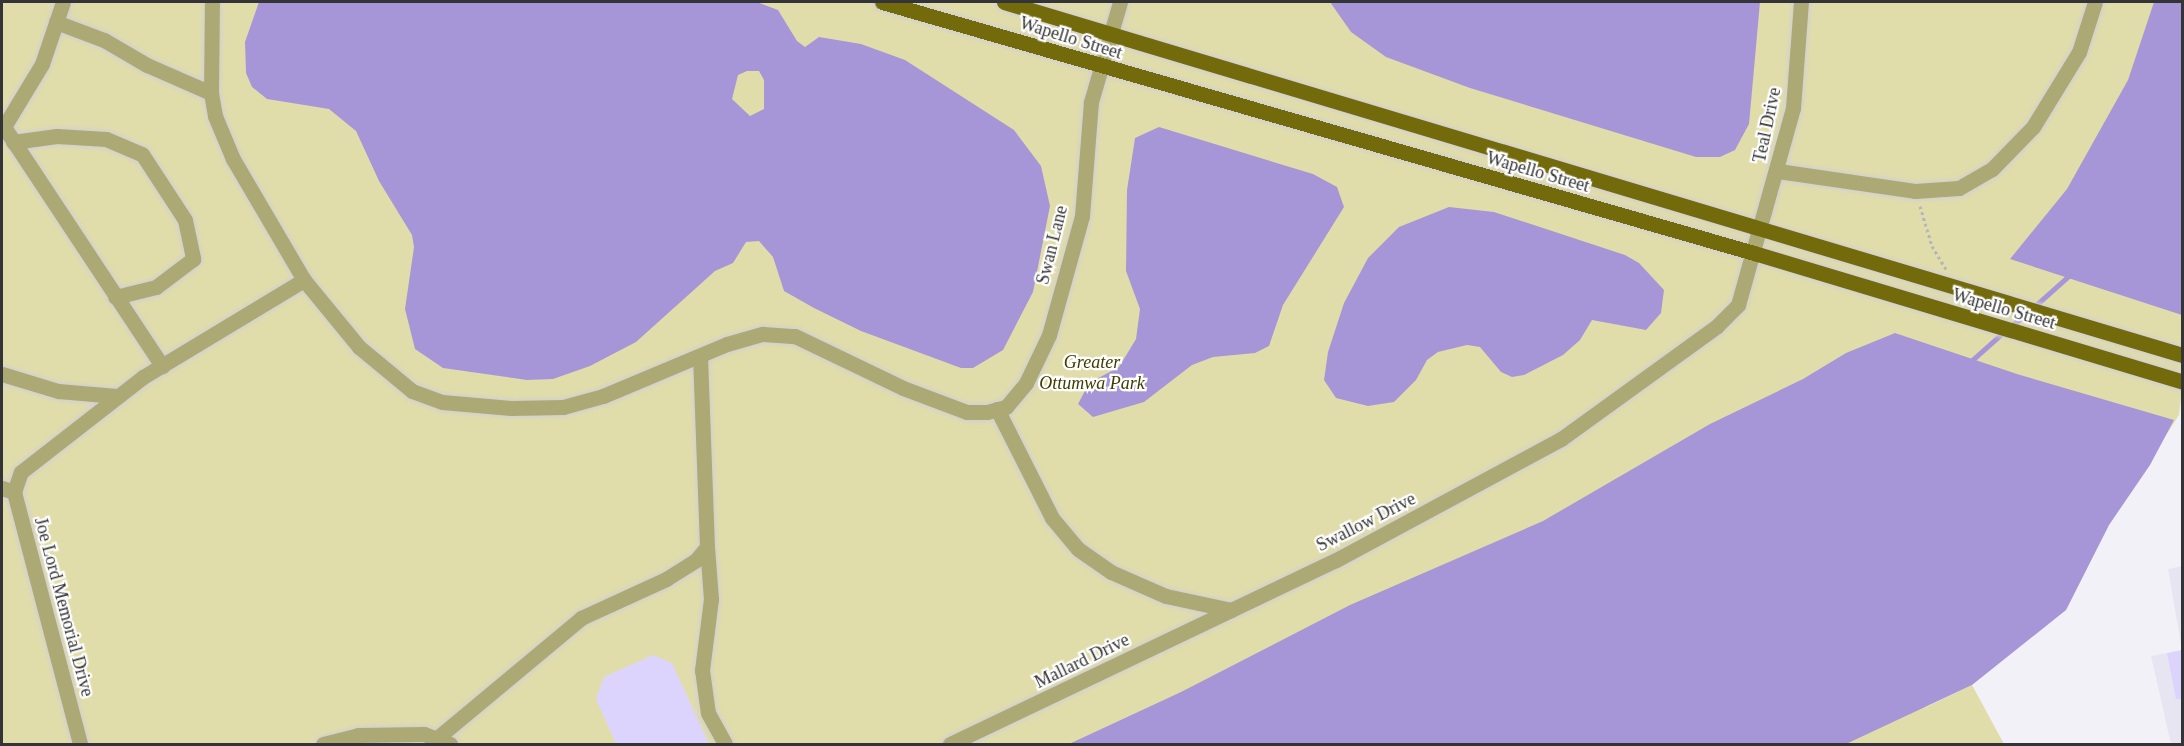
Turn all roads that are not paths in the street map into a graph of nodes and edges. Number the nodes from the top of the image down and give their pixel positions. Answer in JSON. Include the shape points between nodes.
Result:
{"nodes":[{"id":1,"x":63,"y":2,"type":"edge"},
{"id":2,"x":212,"y":2,"type":"edge"},
{"id":3,"x":882,"y":2,"type":"edge"},
{"id":4,"x":1004,"y":2,"type":"edge"},
{"id":5,"x":1120,"y":2,"type":"edge"},
{"id":6,"x":1801,"y":2,"type":"edge"},
{"id":7,"x":2095,"y":2,"type":"edge"},
{"id":8,"x":56,"y":22,"type":"junction"},
{"id":9,"x":1113,"y":33,"type":"junction"},
{"id":10,"x":1104,"y":68,"type":"junction"},
{"id":11,"x":211,"y":93,"type":"junction"},
{"id":12,"x":3,"y":129,"type":"edge"},
{"id":13,"x":13,"y":141,"type":"junction"},
{"id":14,"x":1778,"y":171,"type":"junction"},
{"id":15,"x":1761,"y":226,"type":"junction"},
{"id":16,"x":1754,"y":253,"type":"junction"},
{"id":17,"x":304,"y":280,"type":"junction"},
{"id":18,"x":115,"y":297,"type":"junction"},
{"id":19,"x":2182,"y":355,"type":"edge"},
{"id":20,"x":700,"y":356,"type":"junction"},
{"id":21,"x":162,"y":366,"type":"junction"},
{"id":22,"x":2,"y":374,"type":"edge"},
{"id":23,"x":2182,"y":381,"type":"edge"},
{"id":24,"x":117,"y":396,"type":"junction"},
{"id":25,"x":997,"y":409,"type":"junction"},
{"id":26,"x":8,"y":496,"type":"edge"},
{"id":27,"x":707,"y":547,"type":"junction"},
{"id":28,"x":1231,"y":610,"type":"junction"},
{"id":29,"x":443,"y":742,"type":"edge"},
{"id":30,"x":80,"y":744,"type":"edge"},
{"id":31,"x":322,"y":744,"type":"edge"},
{"id":32,"x":725,"y":744,"type":"edge"},
{"id":33,"x":950,"y":744,"type":"edge"}],
"edges":[{"from":1,"to":8,"type":"lane"},
{"from":2,"to":11,"type":"lane"},
{"from":3,"to":10,"type":"main road","name":"Wapello Street"},
{"from":4,"to":9,"type":"main road","name":"Wapello Street"},
{"from":5,"to":9,"type":"lane","name":"Swan Lane"},
{"from":6,"to":14,"type":"lane","name":"Teal Drive","via":[[1793,108]]},
{"from":7,"to":14,"type":"lane","via":[[2079,52],[2033,127],[1992,170],[1959,188],[1915,191]]},
{"from":8,"to":11,"type":"lane","via":[[104,40],[147,65]]},
{"from":8,"to":12,"type":"lane","via":[[42,64]]},
{"from":9,"to":10,"type":"lane","name":"Swan Lane"},
{"from":9,"to":15,"type":"main road","name":"Wapello Street"},
{"from":10,"to":16,"type":"main road","name":"Wapello Street"},
{"from":10,"to":25,"type":"lane","name":"Swan Lane","via":[[1091,102],[1082,216],[1049,335],[1026,383],[1006,407]]},
{"from":11,"to":17,"type":"lane","via":[[215,116],[233,159]]},
{"from":12,"to":13,"type":"lane"},
{"from":13,"to":18,"type":"lane"},
{"from":13,"to":18,"type":"lane","via":[[57,136],[106,138],[142,154],[185,220],[193,259],[156,287]]},
{"from":14,"to":15,"type":"lane","name":"Teal Drive"},
{"from":15,"to":16,"type":"lane","name":"Teal Drive"},
{"from":15,"to":19,"type":"main road","name":"Wapello Street"},
{"from":16,"to":23,"type":"main road","name":"Wapello Street"},
{"from":16,"to":28,"type":"lane","name":"Swallow Drive","via":[[1738,305],[1717,326],[1561,439],[1429,512]]},
{"from":17,"to":20,"type":"lane","via":[[359,347],[412,391],[442,402],[511,408],[563,407],[603,396]]},
{"from":17,"to":21,"type":"lane"},
{"from":18,"to":21,"type":"lane"},
{"from":20,"to":25,"type":"lane","via":[[763,334],[795,336],[903,388],[967,412]]},
{"from":20,"to":27,"type":"lane"},
{"from":21,"to":24,"type":"lane"},
{"from":22,"to":24,"type":"lane","via":[[58,391]]},
{"from":24,"to":26,"type":"lane","via":[[21,472]]},
{"from":25,"to":28,"type":"lane","via":[[1032,485],[1052,518],[1078,549],[1110,572],[1166,596]]},
{"from":26,"to":30,"type":"lane","name":"Joe Lord Memorial Drive"},
{"from":27,"to":29,"type":"lane","via":[[696,560],[666,579],[581,618]]},
{"from":27,"to":32,"type":"lane","via":[[711,599],[702,669],[708,713]]},
{"from":28,"to":33,"type":"lane","name":"Mallard Drive"},
{"from":29,"to":31,"type":"lane","via":[[424,734],[358,735]]}]}
